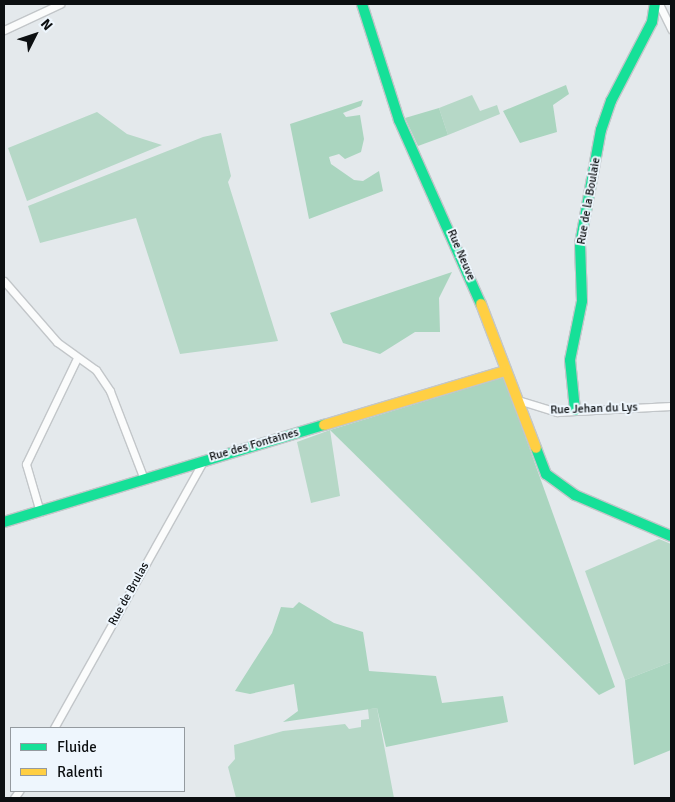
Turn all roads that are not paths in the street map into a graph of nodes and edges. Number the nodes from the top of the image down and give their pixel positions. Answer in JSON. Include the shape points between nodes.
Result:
{"nodes":[{"id":1,"x":60,"y":4,"type":"edge"},
{"id":2,"x":362,"y":4,"type":"edge"},
{"id":3,"x":655,"y":4,"type":"edge"},
{"id":4,"x":659,"y":4,"type":"edge"},
{"id":5,"x":652,"y":22,"type":"junction"},
{"id":6,"x":670,"y":25,"type":"edge"},
{"id":7,"x":4,"y":30,"type":"edge"},
{"id":8,"x":4,"y":281,"type":"edge"},
{"id":9,"x":77,"y":358,"type":"junction"},
{"id":10,"x":505,"y":371,"type":"junction"},
{"id":11,"x":518,"y":400,"type":"junction"},
{"id":12,"x":671,"y":406,"type":"edge"},
{"id":13,"x":575,"y":410,"type":"junction"},
{"id":14,"x":204,"y":460,"type":"junction"},
{"id":15,"x":144,"y":479,"type":"junction"},
{"id":16,"x":40,"y":512,"type":"junction"},
{"id":17,"x":4,"y":522,"type":"edge"},
{"id":18,"x":671,"y":536,"type":"edge"},
{"id":19,"x":55,"y":727,"type":"edge"}],
"edges":[{"from":1,"to":7,"type":"street"},
{"from":2,"to":10,"type":"street","name":"Rue Neuve","via":[[400,120],[452,232]]},
{"from":3,"to":5,"type":"street","name":"Rue de la Boulaie"},
{"from":4,"to":6,"type":"street"},
{"from":5,"to":6,"type":"street","via":[[662,18]]},
{"from":5,"to":13,"type":"street","name":"Rue de la Boulaie","via":[[611,101],[601,130],[580,244],[582,301],[570,360]]},
{"from":8,"to":9,"type":"street","via":[[57,342]]},
{"from":9,"to":15,"type":"street","via":[[96,370],[110,391]]},
{"from":9,"to":16,"type":"street","via":[[26,464]]},
{"from":10,"to":11,"type":"street","name":"Rue Neuve"},
{"from":10,"to":14,"type":"street","name":"Rue des Fontaines"},
{"from":11,"to":13,"type":"street","name":"Rue Jehan du Lys","via":[[544,411]]},
{"from":11,"to":18,"type":"street","name":"Rue Neuve","via":[[546,474],[575,495]]},
{"from":12,"to":13,"type":"street","name":"Rue Jehan du Lys"},
{"from":14,"to":15,"type":"street","name":"Rue des Fontaines"},
{"from":14,"to":19,"type":"street","name":"Rue de Brulas"},
{"from":15,"to":16,"type":"street","name":"Rue des Fontaines"},
{"from":16,"to":17,"type":"street","name":"Rue des Fontaines"}]}
